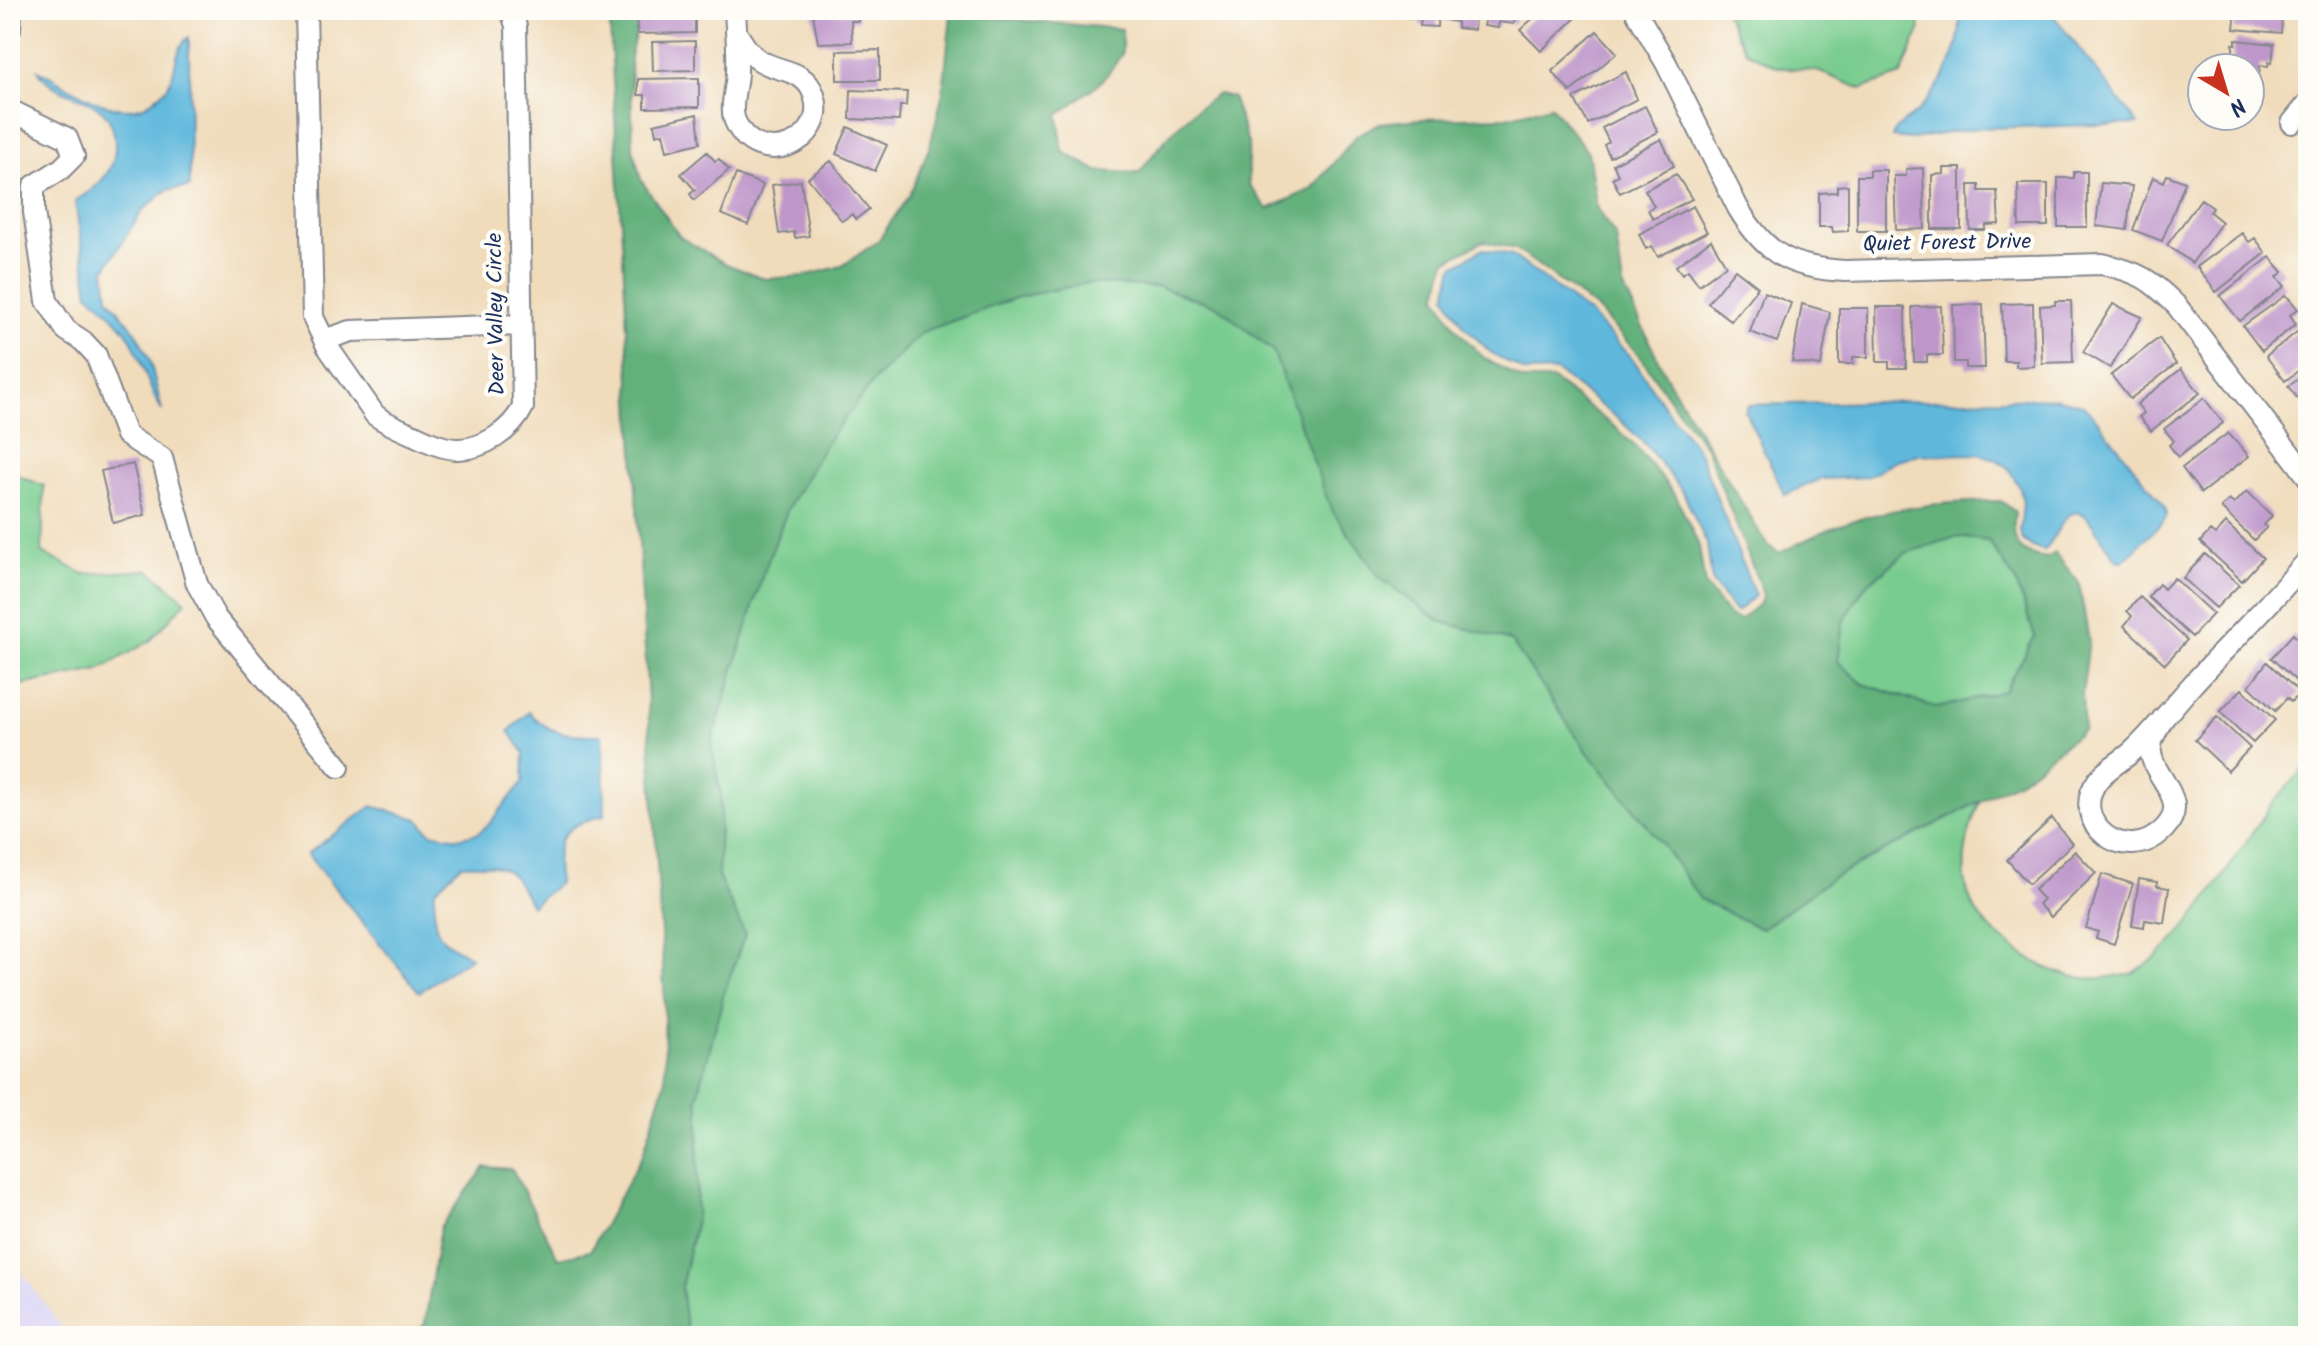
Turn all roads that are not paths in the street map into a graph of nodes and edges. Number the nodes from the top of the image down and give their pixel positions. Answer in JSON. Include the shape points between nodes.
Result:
{"nodes":[{"id":1,"x":11,"y":10,"type":"edge"},
{"id":2,"x":306,"y":10,"type":"edge"},
{"id":3,"x":511,"y":10,"type":"edge"},
{"id":4,"x":735,"y":10,"type":"edge"},
{"id":5,"x":1635,"y":10,"type":"edge"},
{"id":6,"x":10,"y":29,"type":"edge"},
{"id":7,"x":736,"y":32,"type":"junction"},
{"id":8,"x":2308,"y":103,"type":"edge"},
{"id":9,"x":10,"y":110,"type":"edge"},
{"id":10,"x":2292,"y":123,"type":"dead end"},
{"id":11,"x":521,"y":325,"type":"junction"},
{"id":12,"x":324,"y":340,"type":"junction"},
{"id":13,"x":2308,"y":477,"type":"edge"},
{"id":14,"x":2308,"y":560,"type":"edge"},
{"id":15,"x":2163,"y":718,"type":"junction"},
{"id":16,"x":339,"y":767,"type":"dead end"}],
"edges":[{"from":1,"to":6,"type":"street"},
{"from":2,"to":12,"type":"street","name":"Deer Valley Circle","via":[[311,303]]},
{"from":3,"to":11,"type":"street","name":"Deer Valley Circle","via":[[516,26]]},
{"from":4,"to":7,"type":"street"},
{"from":5,"to":13,"type":"street","name":"Quiet Forest Drive","via":[[1738,208],[1767,247],[1793,264],[1845,271],[2102,264],[2126,269],[2152,281],[2177,306]]},
{"from":7,"to":7,"type":"street","via":[[733,118],[745,137],[765,149],[788,148],[806,133],[816,114],[814,94],[802,76],[749,52]]},
{"from":8,"to":10,"type":"street"},
{"from":9,"to":16,"type":"street","via":[[67,138],[74,156],[34,186],[47,301],[66,330],[96,355],[126,435],[162,458],[197,584],[216,618]]},
{"from":11,"to":12,"type":"street","via":[[351,331]]},
{"from":11,"to":12,"type":"street","name":"Deer Valley Circle","via":[[523,407],[517,419],[492,439],[471,448],[443,447],[375,415]]},
{"from":14,"to":15,"type":"street"},
{"from":15,"to":15,"type":"street","via":[[2098,780],[2089,797],[2101,833],[2117,844],[2136,846],[2155,839],[2169,824],[2174,806],[2150,747]]}]}
